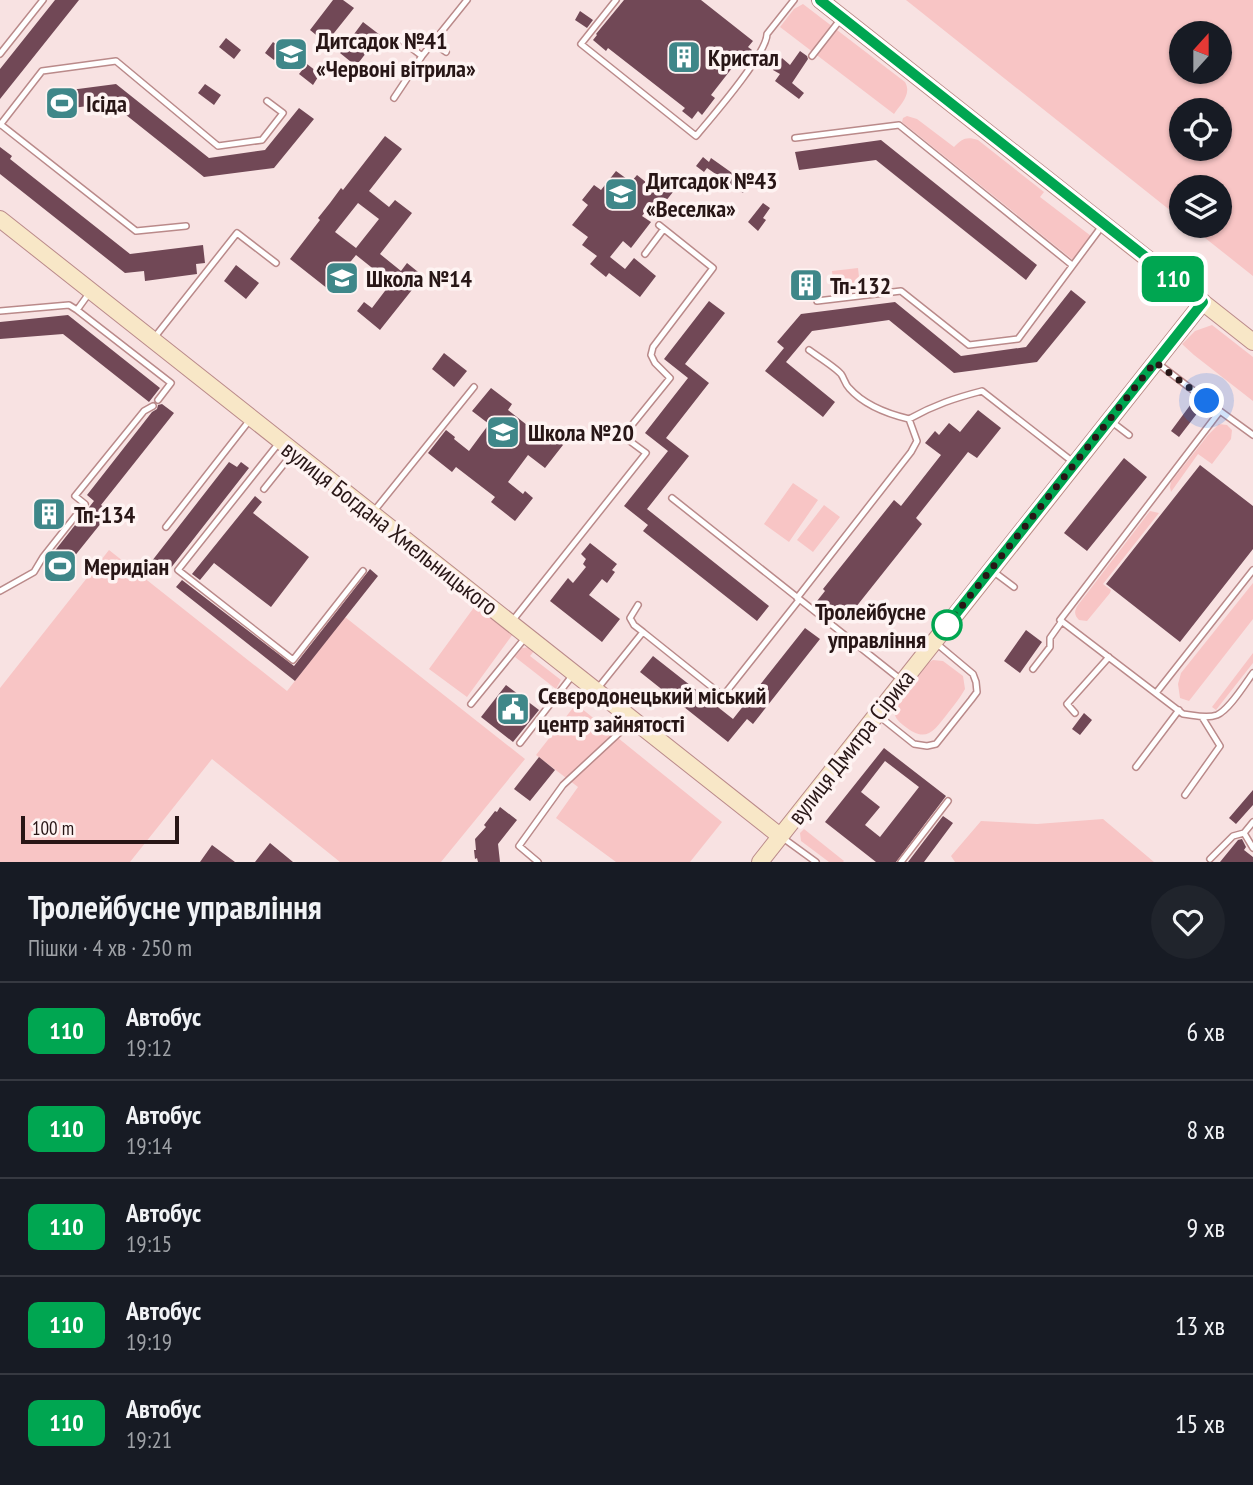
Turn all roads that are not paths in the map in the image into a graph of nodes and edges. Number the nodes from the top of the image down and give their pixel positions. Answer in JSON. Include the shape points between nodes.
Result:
{"nodes":[{"id":1,"x":43,"y":0,"type":"edge"},
{"id":2,"x":467,"y":0,"type":"edge"},
{"id":3,"x":616,"y":0,"type":"edge"},
{"id":4,"x":794,"y":0,"type":"edge"},
{"id":5,"x":820,"y":0,"type":"edge"},
{"id":6,"x":842,"y":17,"type":"junction"},
{"id":7,"x":400,"y":39,"type":"dead end"},
{"id":8,"x":433,"y":43,"type":"junction"},
{"id":9,"x":446,"y":52,"type":"dead end"},
{"id":10,"x":0,"y":54,"type":"edge"},
{"id":11,"x":422,"y":56,"type":"junction"},
{"id":12,"x":812,"y":56,"type":"dead end"},
{"id":13,"x":394,"y":98,"type":"dead end"},
{"id":14,"x":267,"y":101,"type":"dead end"},
{"id":15,"x":0,"y":124,"type":"edge"},
{"id":16,"x":795,"y":138,"type":"dead end"},
{"id":17,"x":0,"y":219,"type":"edge"},
{"id":18,"x":1103,"y":224,"type":"junction"},
{"id":19,"x":186,"y":226,"type":"dead end"},
{"id":20,"x":645,"y":254,"type":"dead end"},
{"id":21,"x":276,"y":263,"type":"dead end"},
{"id":22,"x":1072,"y":265,"type":"junction"},
{"id":23,"x":91,"y":291,"type":"junction"},
{"id":24,"x":817,"y":301,"type":"dead end"},
{"id":25,"x":1203,"y":302,"type":"junction"},
{"id":26,"x":77,"y":310,"type":"junction"},
{"id":27,"x":0,"y":311,"type":"edge"},
{"id":28,"x":152,"y":340,"type":"junction"},
{"id":29,"x":1253,"y":342,"type":"edge"},
{"id":30,"x":809,"y":350,"type":"dead end"},
{"id":31,"x":1155,"y":362,"type":"junction"},
{"id":32,"x":474,"y":387,"type":"dead end"},
{"id":33,"x":1220,"y":411,"type":"junction"},
{"id":34,"x":251,"y":418,"type":"junction"},
{"id":35,"x":909,"y":419,"type":"junction"},
{"id":36,"x":1110,"y":420,"type":"junction"},
{"id":37,"x":1129,"y":435,"type":"dead end"},
{"id":38,"x":1253,"y":435,"type":"edge"},
{"id":39,"x":280,"y":441,"type":"junction"},
{"id":40,"x":294,"y":452,"type":"junction"},
{"id":41,"x":1075,"y":464,"type":"junction"},
{"id":42,"x":264,"y":489,"type":"dead end"},
{"id":43,"x":672,"y":498,"type":"dead end"},
{"id":44,"x":372,"y":513,"type":"junction"},
{"id":45,"x":166,"y":527,"type":"dead end"},
{"id":46,"x":991,"y":569,"type":"junction"},
{"id":47,"x":1253,"y":570,"type":"edge"},
{"id":48,"x":363,"y":571,"type":"dead end"},
{"id":49,"x":1014,"y":587,"type":"dead end"},
{"id":50,"x":0,"y":591,"type":"edge"},
{"id":51,"x":798,"y":599,"type":"junction"},
{"id":52,"x":638,"y":605,"type":"dead end"},
{"id":53,"x":1062,"y":621,"type":"junction"},
{"id":54,"x":511,"y":623,"type":"junction"},
{"id":55,"x":643,"y":632,"type":"junction"},
{"id":56,"x":527,"y":636,"type":"junction"},
{"id":57,"x":934,"y":642,"type":"junction"},
{"id":58,"x":1109,"y":657,"type":"junction"},
{"id":59,"x":1033,"y":669,"type":"dead end"},
{"id":60,"x":574,"y":673,"type":"junction"},
{"id":61,"x":1253,"y":673,"type":"edge"},
{"id":62,"x":902,"y":681,"type":"junction"},
{"id":63,"x":596,"y":690,"type":"junction"},
{"id":64,"x":1156,"y":693,"type":"junction"},
{"id":65,"x":471,"y":704,"type":"dead end"},
{"id":66,"x":1179,"y":710,"type":"junction"},
{"id":67,"x":1075,"y":713,"type":"dead end"},
{"id":68,"x":876,"y":715,"type":"junction"},
{"id":69,"x":1202,"y":717,"type":"junction"},
{"id":70,"x":634,"y":720,"type":"junction"},
{"id":71,"x":520,"y":743,"type":"dead end"},
{"id":72,"x":1136,"y":767,"type":"dead end"},
{"id":73,"x":1185,"y":795,"type":"dead end"},
{"id":74,"x":948,"y":801,"type":"dead end"},
{"id":75,"x":1253,"y":822,"type":"edge"},
{"id":76,"x":1244,"y":833,"type":"junction"},
{"id":77,"x":780,"y":836,"type":"junction"},
{"id":78,"x":1253,"y":848,"type":"edge"},
{"id":79,"x":1210,"y":859,"type":"dead end"},
{"id":80,"x":538,"y":862,"type":"edge"},
{"id":81,"x":760,"y":862,"type":"edge"},
{"id":82,"x":816,"y":862,"type":"edge"},
{"id":83,"x":901,"y":862,"type":"edge"}],
"edges":[{"from":1,"to":10,"type":"lane"},
{"from":2,"to":8,"type":"lane"},
{"from":3,"to":4,"type":"lane","via":[[581,44],[696,136]]},
{"from":5,"to":6,"type":"street"},
{"from":6,"to":12,"type":"lane"},
{"from":6,"to":18,"type":"street"},
{"from":7,"to":11,"type":"lane"},
{"from":8,"to":9,"type":"lane"},
{"from":8,"to":11,"type":"lane"},
{"from":11,"to":13,"type":"lane"},
{"from":14,"to":15,"type":"lane","via":[[283,113],[261,140],[218,146],[116,61],[42,71]]},
{"from":15,"to":19,"type":"lane","via":[[135,231]]},
{"from":16,"to":22,"type":"lane","via":[[899,125]]},
{"from":17,"to":23,"type":"street","name":"вулиця Богдана Хмельницького"},
{"from":18,"to":22,"type":"lane"},
{"from":18,"to":25,"type":"street"},
{"from":20,"to":54,"type":"lane","via":[[661,228],[713,268],[653,347],[655,363],[670,378],[623,436],[646,453]]},
{"from":21,"to":28,"type":"lane","via":[[237,233]]},
{"from":22,"to":24,"type":"lane","via":[[1018,339],[968,345],[901,291]]},
{"from":23,"to":26,"type":"lane"},
{"from":23,"to":28,"type":"street","name":"вулиця Богдана Хмельницького"},
{"from":25,"to":29,"type":"street"},
{"from":25,"to":31,"type":"street","name":"вулиця Дмитра Сірика"},
{"from":26,"to":27,"type":"lane","via":[[69,305]]},
{"from":26,"to":50,"type":"lane","via":[[171,383],[75,496],[85,504],[34,572]]},
{"from":28,"to":34,"type":"street","name":"вулиця Богдана Хмельницького"},
{"from":30,"to":35,"type":"lane","via":[[841,374],[863,400]]},
{"from":31,"to":33,"type":"lane"},
{"from":31,"to":36,"type":"street","name":"вулиця Дмитра Сірика"},
{"from":32,"to":44,"type":"lane"},
{"from":33,"to":38,"type":"lane"},
{"from":33,"to":53,"type":"lane"},
{"from":34,"to":39,"type":"street","name":"вулиця Богдана Хмельницького"},
{"from":34,"to":45,"type":"lane"},
{"from":35,"to":41,"type":"lane","via":[[955,397],[982,391]]},
{"from":35,"to":51,"type":"lane","via":[[918,441]]},
{"from":36,"to":37,"type":"lane"},
{"from":36,"to":41,"type":"street","name":"вулиця Дмитра Сірика"},
{"from":39,"to":40,"type":"street","name":"вулиця Богдана Хмельницького"},
{"from":39,"to":48,"type":"lane","via":[[178,570],[292,660]]},
{"from":40,"to":42,"type":"lane"},
{"from":40,"to":44,"type":"street","name":"вулиця Богдана Хмельницького"},
{"from":41,"to":46,"type":"street","name":"вулиця Дмитра Сірика"},
{"from":43,"to":51,"type":"lane"},
{"from":44,"to":54,"type":"street","name":"вулиця Богдана Хмельницького"},
{"from":46,"to":49,"type":"lane"},
{"from":46,"to":57,"type":"street","name":"вулиця Дмитра Сірика"},
{"from":47,"to":64,"type":"lane"},
{"from":51,"to":55,"type":"lane","via":[[723,696]]},
{"from":51,"to":62,"type":"lane"},
{"from":52,"to":55,"type":"lane","via":[[630,618]]},
{"from":53,"to":58,"type":"lane"},
{"from":53,"to":59,"type":"lane"},
{"from":54,"to":56,"type":"street","name":"вулиця Богдана Хмельницького"},
{"from":55,"to":63,"type":"lane"},
{"from":56,"to":60,"type":"street","name":"вулиця Богдана Хмельницького"},
{"from":56,"to":65,"type":"lane"},
{"from":57,"to":62,"type":"street","name":"вулиця Дмитра Сірика"},
{"from":57,"to":68,"type":"lane","via":[[973,674],[977,692],[971,700],[936,744],[927,747],[914,744]]},
{"from":58,"to":64,"type":"lane"},
{"from":58,"to":67,"type":"lane","via":[[1067,704]]},
{"from":60,"to":63,"type":"street","name":"вулиця Богдана Хмельницького"},
{"from":60,"to":71,"type":"lane"},
{"from":61,"to":69,"type":"lane","via":[[1225,709]]},
{"from":62,"to":68,"type":"street","name":"вулиця Дмитра Сірика"},
{"from":63,"to":70,"type":"street","name":"вулиця Богдана Хмельницького"},
{"from":64,"to":66,"type":"lane"},
{"from":66,"to":69,"type":"lane"},
{"from":66,"to":72,"type":"lane"},
{"from":68,"to":77,"type":"street","name":"вулиця Дмитра Сірика"},
{"from":69,"to":73,"type":"lane","via":[[1220,746]]},
{"from":70,"to":77,"type":"street","name":"вулиця Богдана Хмельницького"},
{"from":70,"to":80,"type":"lane","via":[[563,785],[519,846]]},
{"from":74,"to":83,"type":"lane"},
{"from":75,"to":76,"type":"lane"},
{"from":76,"to":78,"type":"lane"},
{"from":76,"to":79,"type":"lane","via":[[1233,836]]},
{"from":77,"to":81,"type":"street","name":"вулиця Дмитра Сірика"},
{"from":77,"to":82,"type":"lane"}]}
